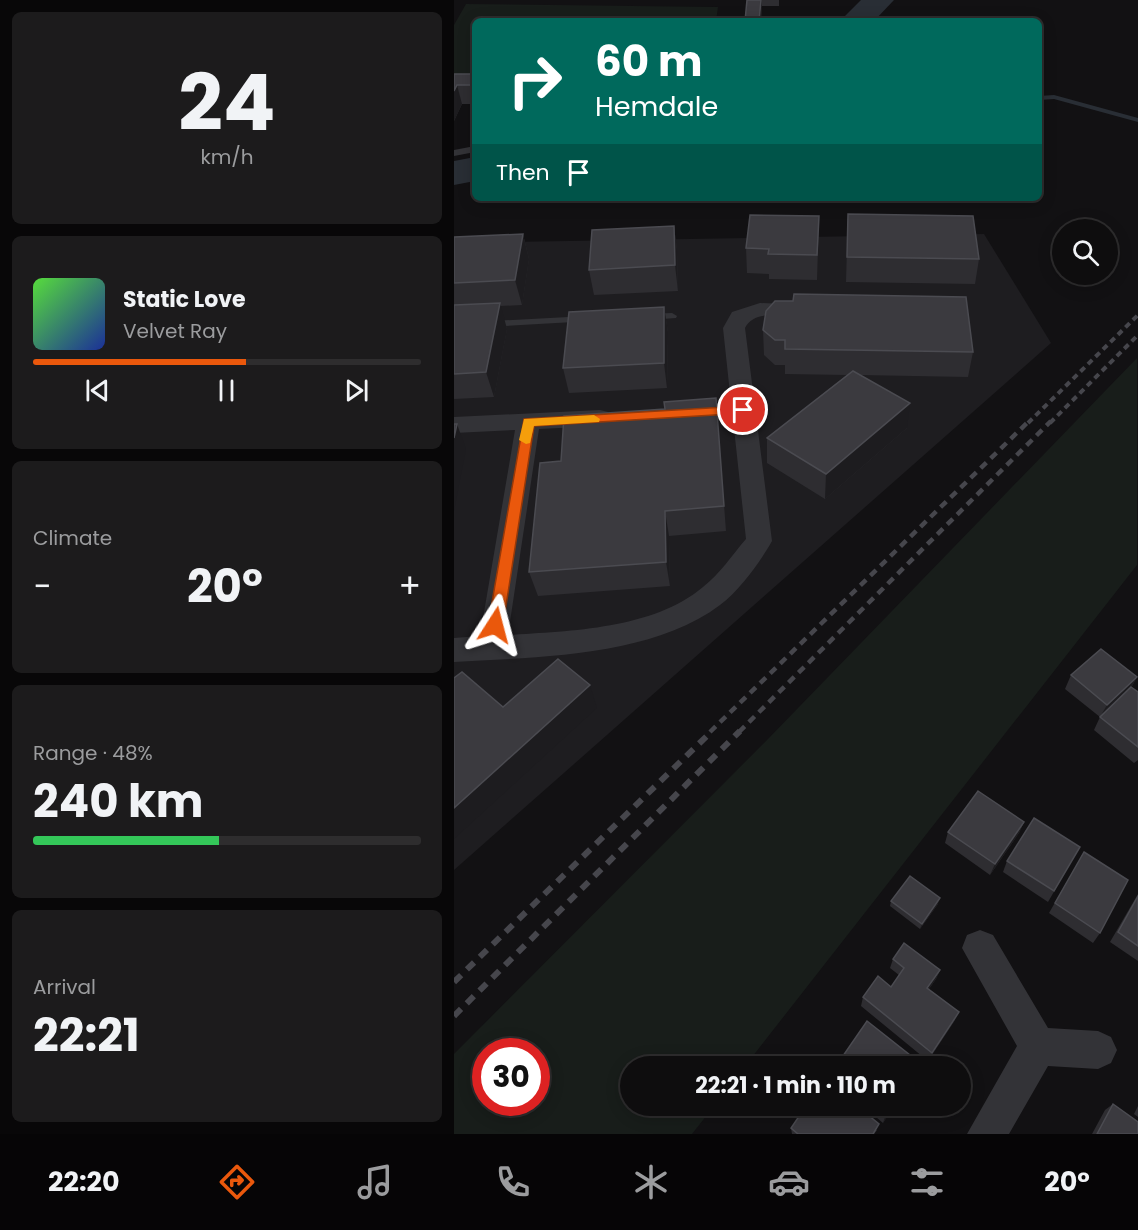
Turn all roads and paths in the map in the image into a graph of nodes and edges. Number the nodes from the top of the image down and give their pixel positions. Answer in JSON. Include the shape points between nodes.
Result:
{"nodes":[{"id":1,"x":472,"y":150,"type":"edge"},
{"id":2,"x":454,"y":153,"type":"edge"},
{"id":3,"x":830,"y":310,"type":"edge"},
{"id":4,"x":672,"y":316,"type":"dead end"},
{"id":5,"x":638,"y":317,"type":"edge"},
{"id":6,"x":604,"y":318,"type":"edge"},
{"id":7,"x":454,"y":326,"type":"edge"},
{"id":8,"x":743,"y":410,"type":"junction"},
{"id":9,"x":660,"y":415,"type":"edge"},
{"id":10,"x":624,"y":417,"type":"edge"},
{"id":11,"x":528,"y":422,"type":"junction"},
{"id":12,"x":454,"y":425,"type":"edge"},
{"id":13,"x":492,"y":648,"type":"junction"},
{"id":14,"x":454,"y":650,"type":"edge"},
{"id":15,"x":980,"y":948,"type":"dead end"},
{"id":16,"x":1038,"y":1046,"type":"junction"},
{"id":17,"x":1098,"y":1050,"type":"dead end"},
{"id":18,"x":987,"y":1134,"type":"edge"}],
"edges":[{"from":1,"to":2,"type":"lane"},
{"from":3,"to":8,"type":"street","via":[[760,309],[740,317],[734,328]]},
{"from":4,"to":5,"type":"lane"},
{"from":6,"to":7,"type":"lane"},
{"from":8,"to":9,"type":"street"},
{"from":8,"to":13,"type":"street","via":[[759,541],[712,597],[662,624],[598,637]]},
{"from":10,"to":11,"type":"street"},
{"from":11,"to":12,"type":"street"},
{"from":11,"to":13,"type":"street"},
{"from":13,"to":14,"type":"street"},
{"from":15,"to":16,"type":"street"},
{"from":16,"to":17,"type":"street"},
{"from":16,"to":18,"type":"street"}]}
